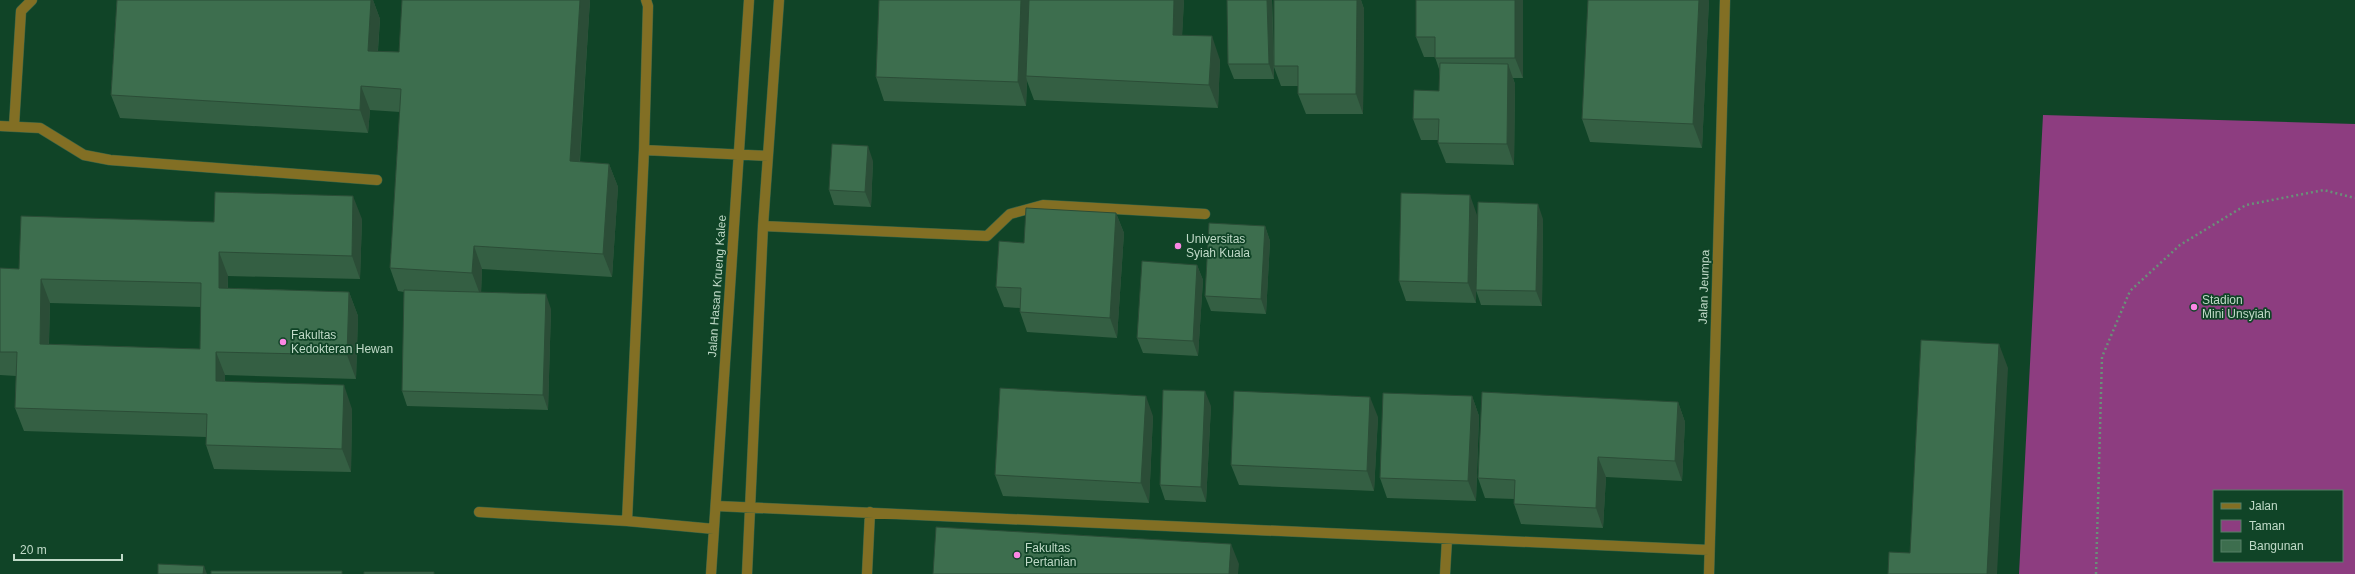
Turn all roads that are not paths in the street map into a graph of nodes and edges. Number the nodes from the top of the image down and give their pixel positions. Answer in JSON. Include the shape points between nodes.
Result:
{"nodes":[{"id":1,"x":32,"y":0,"type":"edge"},
{"id":2,"x":646,"y":0,"type":"edge"},
{"id":3,"x":749,"y":0,"type":"edge"},
{"id":4,"x":779,"y":0,"type":"edge"},
{"id":5,"x":1725,"y":0,"type":"edge"},
{"id":6,"x":0,"y":126,"type":"edge"},
{"id":7,"x":14,"y":126,"type":"junction"},
{"id":8,"x":644,"y":150,"type":"junction"},
{"id":9,"x":739,"y":153,"type":"junction"},
{"id":10,"x":768,"y":156,"type":"junction"},
{"id":11,"x":377,"y":180,"type":"dead end"},
{"id":12,"x":1205,"y":214,"type":"dead end"},
{"id":13,"x":763,"y":226,"type":"junction"},
{"id":14,"x":716,"y":506,"type":"junction"},
{"id":15,"x":751,"y":507,"type":"junction"},
{"id":16,"x":479,"y":512,"type":"dead end"},
{"id":17,"x":870,"y":512,"type":"junction"},
{"id":18,"x":627,"y":521,"type":"junction"},
{"id":19,"x":714,"y":529,"type":"junction"},
{"id":20,"x":1447,"y":539,"type":"junction"},
{"id":21,"x":1709,"y":550,"type":"junction"},
{"id":22,"x":711,"y":574,"type":"edge"},
{"id":23,"x":747,"y":574,"type":"edge"},
{"id":24,"x":866,"y":574,"type":"edge"},
{"id":25,"x":1445,"y":574,"type":"edge"},
{"id":26,"x":1709,"y":574,"type":"edge"}],
"edges":[{"from":1,"to":7,"type":"street","via":[[21,11]]},
{"from":2,"to":8,"type":"street","via":[[648,6]]},
{"from":3,"to":9,"type":"street","name":"Jalan Hasan Krueng Kalee"},
{"from":4,"to":10,"type":"street"},
{"from":5,"to":21,"type":"street","name":"Jalan Jeumpa"},
{"from":6,"to":7,"type":"street"},
{"from":7,"to":11,"type":"street","via":[[40,128],[84,155],[110,160]]},
{"from":8,"to":9,"type":"street"},
{"from":8,"to":18,"type":"street"},
{"from":9,"to":10,"type":"street"},
{"from":9,"to":14,"type":"street","name":"Jalan Hasan Krueng Kalee"},
{"from":10,"to":13,"type":"street"},
{"from":12,"to":13,"type":"street","via":[[1043,205],[1010,214],[987,236]]},
{"from":13,"to":15,"type":"street"},
{"from":14,"to":15,"type":"street"},
{"from":14,"to":19,"type":"street","name":"Jalan Hasan Krueng Kalee"},
{"from":15,"to":17,"type":"street"},
{"from":15,"to":23,"type":"street"},
{"from":16,"to":18,"type":"street"},
{"from":17,"to":20,"type":"street"},
{"from":17,"to":24,"type":"street"},
{"from":18,"to":19,"type":"street"},
{"from":19,"to":22,"type":"street","name":"Jalan Hasan Krueng Kalee"},
{"from":20,"to":21,"type":"street"},
{"from":20,"to":25,"type":"street"},
{"from":21,"to":26,"type":"street","name":"Jalan Jeumpa"}]}
